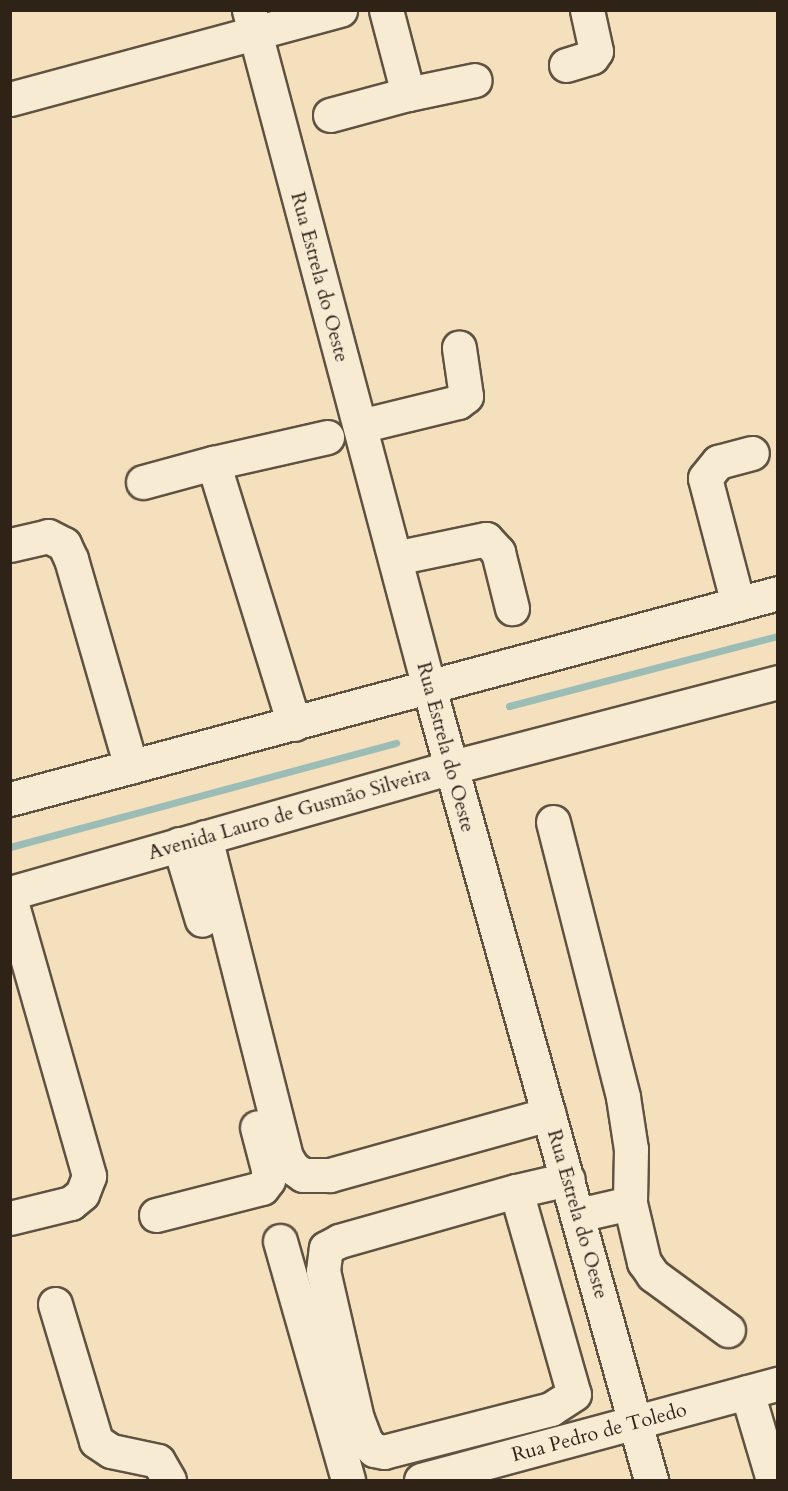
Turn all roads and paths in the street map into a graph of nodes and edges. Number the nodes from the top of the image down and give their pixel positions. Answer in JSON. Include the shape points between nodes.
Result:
{"nodes":[{"id":1,"x":340,"y":10,"type":"edge"},
{"id":2,"x":386,"y":10,"type":"edge"},
{"id":3,"x":588,"y":10,"type":"edge"},
{"id":4,"x":252,"y":22,"type":"edge"},
{"id":5,"x":566,"y":65,"type":"dead end"},
{"id":6,"x":476,"y":80,"type":"dead end"},
{"id":7,"x":408,"y":94,"type":"junction"},
{"id":8,"x":10,"y":99,"type":"edge"},
{"id":9,"x":330,"y":115,"type":"dead end"},
{"id":10,"x":459,"y":348,"type":"dead end"},
{"id":11,"x":360,"y":426,"type":"junction"},
{"id":12,"x":327,"y":437,"type":"dead end"},
{"id":13,"x":752,"y":453,"type":"dead end"},
{"id":14,"x":213,"y":463,"type":"junction"},
{"id":15,"x":143,"y":482,"type":"dead end"},
{"id":16,"x":10,"y":545,"type":"edge"},
{"id":17,"x":395,"y":558,"type":"junction"},
{"id":18,"x":777,"y":593,"type":"edge"},
{"id":19,"x":738,"y":604,"type":"junction"},
{"id":20,"x":512,"y":608,"type":"dead end"},
{"id":21,"x":777,"y":682,"type":"edge"},
{"id":22,"x":429,"y":688,"type":"junction"},
{"id":23,"x":294,"y":724,"type":"junction"},
{"id":24,"x":130,"y":767,"type":"junction"},
{"id":25,"x":452,"y":767,"type":"junction"},
{"id":26,"x":10,"y":800,"type":"edge"},
{"id":27,"x":553,"y":822,"type":"dead end"},
{"id":28,"x":192,"y":841,"type":"junction"},
{"id":29,"x":10,"y":892,"type":"edge"},
{"id":30,"x":10,"y":898,"type":"edge"},
{"id":31,"x":549,"y":1114,"type":"junction"},
{"id":32,"x":568,"y":1179,"type":"junction"},
{"id":33,"x":516,"y":1191,"type":"junction"},
{"id":34,"x":630,"y":1203,"type":"junction"},
{"id":35,"x":156,"y":1215,"type":"dead end"},
{"id":36,"x":578,"y":1215,"type":"junction"},
{"id":37,"x":10,"y":1218,"type":"edge"},
{"id":38,"x":280,"y":1241,"type":"dead end"},
{"id":39,"x":55,"y":1304,"type":"dead end"},
{"id":40,"x":728,"y":1330,"type":"dead end"},
{"id":41,"x":762,"y":1388,"type":"edge"},
{"id":42,"x":637,"y":1422,"type":"junction"},
{"id":43,"x":169,"y":1480,"type":"edge"},
{"id":44,"x":348,"y":1480,"type":"edge"},
{"id":45,"x":421,"y":1480,"type":"edge"},
{"id":46,"x":651,"y":1480,"type":"edge"},
{"id":47,"x":775,"y":1480,"type":"edge"}],
"edges":[{"from":1,"to":4,"type":"street"},
{"from":2,"to":7,"type":"street"},
{"from":3,"to":5,"type":"street","via":[[596,51],[592,57]]},
{"from":4,"to":8,"type":"street"},
{"from":4,"to":11,"type":"street","name":"Rua Estrela do Oeste"},
{"from":6,"to":7,"type":"street"},
{"from":7,"to":9,"type":"street"},
{"from":10,"to":11,"type":"street","via":[[466,396],[458,402]]},
{"from":11,"to":17,"type":"street","name":"Rua Estrela do Oeste"},
{"from":12,"to":14,"type":"street"},
{"from":13,"to":19,"type":"street","via":[[718,462],[705,478]]},
{"from":14,"to":15,"type":"street"},
{"from":14,"to":23,"type":"street"},
{"from":16,"to":24,"type":"street","via":[[48,536],[63,544],[67,551]]},
{"from":17,"to":20,"type":"street","via":[[486,539],[498,552]]},
{"from":17,"to":22,"type":"street","name":"Rua Estrela do Oeste"},
{"from":18,"to":19,"type":"street"},
{"from":19,"to":22,"type":"street"},
{"from":21,"to":25,"type":"street","name":"Avenida Lauro de Gusmão Silveira"},
{"from":22,"to":23,"type":"street"},
{"from":22,"to":25,"type":"street","name":"Rua Estrela do Oeste"},
{"from":23,"to":24,"type":"street"},
{"from":24,"to":26,"type":"street"},
{"from":25,"to":28,"type":"street","name":"Avenida Lauro de Gusmão Silveira"},
{"from":25,"to":31,"type":"street","name":"Rua Estrela do Oeste"},
{"from":27,"to":34,"type":"street","via":[[623,1097],[631,1149]]},
{"from":28,"to":29,"type":"street","name":"Avenida Lauro de Gusmão Silveira"},
{"from":28,"to":31,"type":"street","via":[[286,1157],[293,1168],[303,1175],[330,1175]]},
{"from":28,"to":35,"type":"street","via":[[194,886],[268,1180],[262,1188]]},
{"from":30,"to":37,"type":"street","via":[[88,1176],[82,1194],[71,1203]]},
{"from":31,"to":32,"type":"street","name":"Rua Estrela do Oeste"},
{"from":32,"to":33,"type":"street"},
{"from":32,"to":36,"type":"street","name":"Rua Estrela do Oeste"},
{"from":33,"to":33,"type":"street","via":[[339,1242],[324,1252],[323,1271],[357,1419],[366,1442],[374,1450],[384,1452],[551,1409],[574,1394]]},
{"from":34,"to":36,"type":"street"},
{"from":34,"to":40,"type":"street","via":[[645,1262],[653,1275]]},
{"from":36,"to":42,"type":"street","name":"Rua Estrela do Oeste"},
{"from":38,"to":44,"type":"street"},
{"from":39,"to":43,"type":"street","via":[[96,1441],[111,1451],[159,1461]]},
{"from":41,"to":42,"type":"street","name":"Rua Pedro de Toledo"},
{"from":41,"to":47,"type":"street"},
{"from":42,"to":45,"type":"street","name":"Rua Pedro de Toledo"},
{"from":42,"to":46,"type":"street","name":"Rua Estrela do Oeste"}]}
